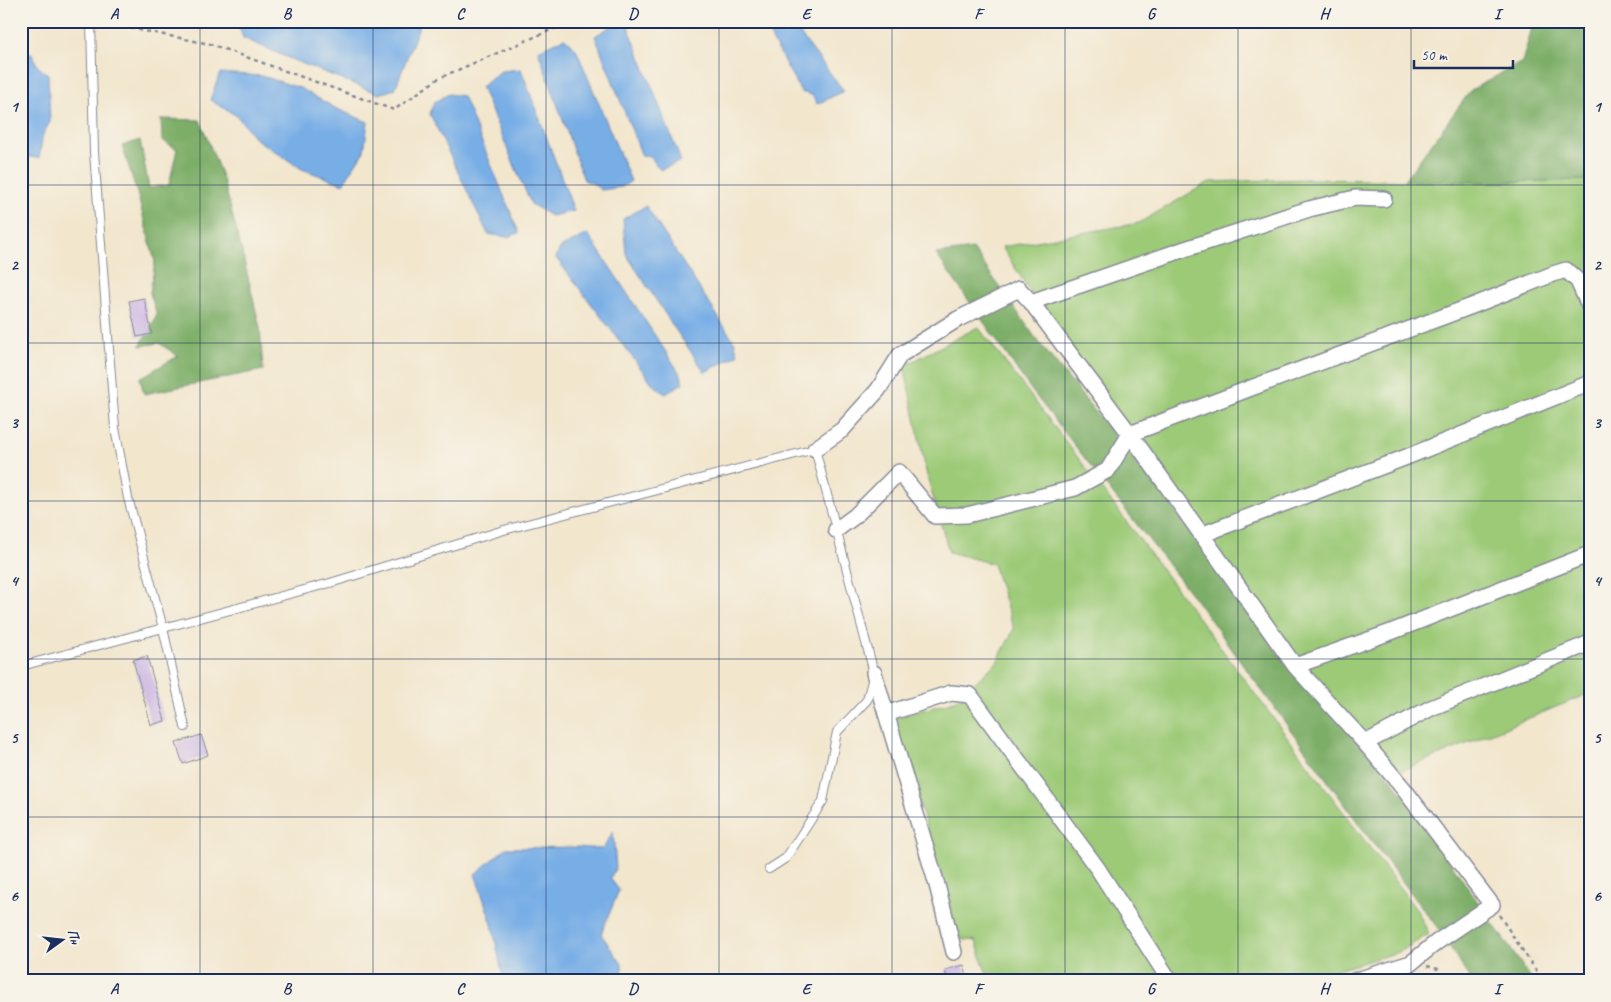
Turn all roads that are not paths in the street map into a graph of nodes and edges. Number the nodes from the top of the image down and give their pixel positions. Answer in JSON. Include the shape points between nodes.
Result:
{"nodes":[{"id":1,"x":91,"y":21,"type":"edge"},
{"id":2,"x":1384,"y":199,"type":"dead end"},
{"id":3,"x":1031,"y":302,"type":"junction"},
{"id":4,"x":1590,"y":308,"type":"edge"},
{"id":5,"x":1590,"y":383,"type":"edge"},
{"id":6,"x":1130,"y":434,"type":"junction"},
{"id":7,"x":815,"y":449,"type":"junction"},
{"id":8,"x":836,"y":530,"type":"junction"},
{"id":9,"x":1201,"y":535,"type":"junction"},
{"id":10,"x":1590,"y":554,"type":"edge"},
{"id":11,"x":163,"y":628,"type":"junction"},
{"id":12,"x":1590,"y":644,"type":"edge"},
{"id":13,"x":29,"y":664,"type":"dead end"},
{"id":14,"x":1295,"y":666,"type":"junction"},
{"id":15,"x":874,"y":673,"type":"junction"},
{"id":16,"x":886,"y":714,"type":"junction"},
{"id":17,"x":185,"y":727,"type":"dead end"},
{"id":18,"x":1365,"y":743,"type":"junction"},
{"id":19,"x":769,"y":870,"type":"dead end"},
{"id":20,"x":954,"y":952,"type":"dead end"},
{"id":21,"x":1170,"y":981,"type":"edge"},
{"id":22,"x":1354,"y":981,"type":"edge"}],
"edges":[{"from":1,"to":11,"type":"lane","via":[[94,152],[115,428],[128,498]]},
{"from":2,"to":3,"type":"street","via":[[1355,198],[1309,209]]},
{"from":3,"to":6,"type":"street"},
{"from":3,"to":7,"type":"street","via":[[1019,289],[958,319],[900,355],[878,390],[842,430]]},
{"from":4,"to":6,"type":"street","via":[[1578,281],[1566,270]]},
{"from":5,"to":9,"type":"street"},
{"from":6,"to":8,"type":"street","via":[[1108,470],[1075,488],[967,515],[935,516],[899,472],[855,516]]},
{"from":6,"to":9,"type":"street"},
{"from":7,"to":8,"type":"lane"},
{"from":7,"to":11,"type":"lane","via":[[504,530],[330,583]]},
{"from":8,"to":15,"type":"lane"},
{"from":9,"to":14,"type":"street"},
{"from":10,"to":14,"type":"street"},
{"from":11,"to":13,"type":"lane"},
{"from":11,"to":17,"type":"lane"},
{"from":12,"to":18,"type":"street","via":[[1431,708]]},
{"from":14,"to":18,"type":"street"},
{"from":15,"to":16,"type":"street"},
{"from":15,"to":19,"type":"lane","via":[[867,700],[837,732],[823,801],[786,858]]},
{"from":16,"to":20,"type":"street","via":[[938,885]]},
{"from":16,"to":21,"type":"street","via":[[951,693],[970,695],[1098,869]]},
{"from":18,"to":22,"type":"street","via":[[1492,905],[1411,963]]}]}
